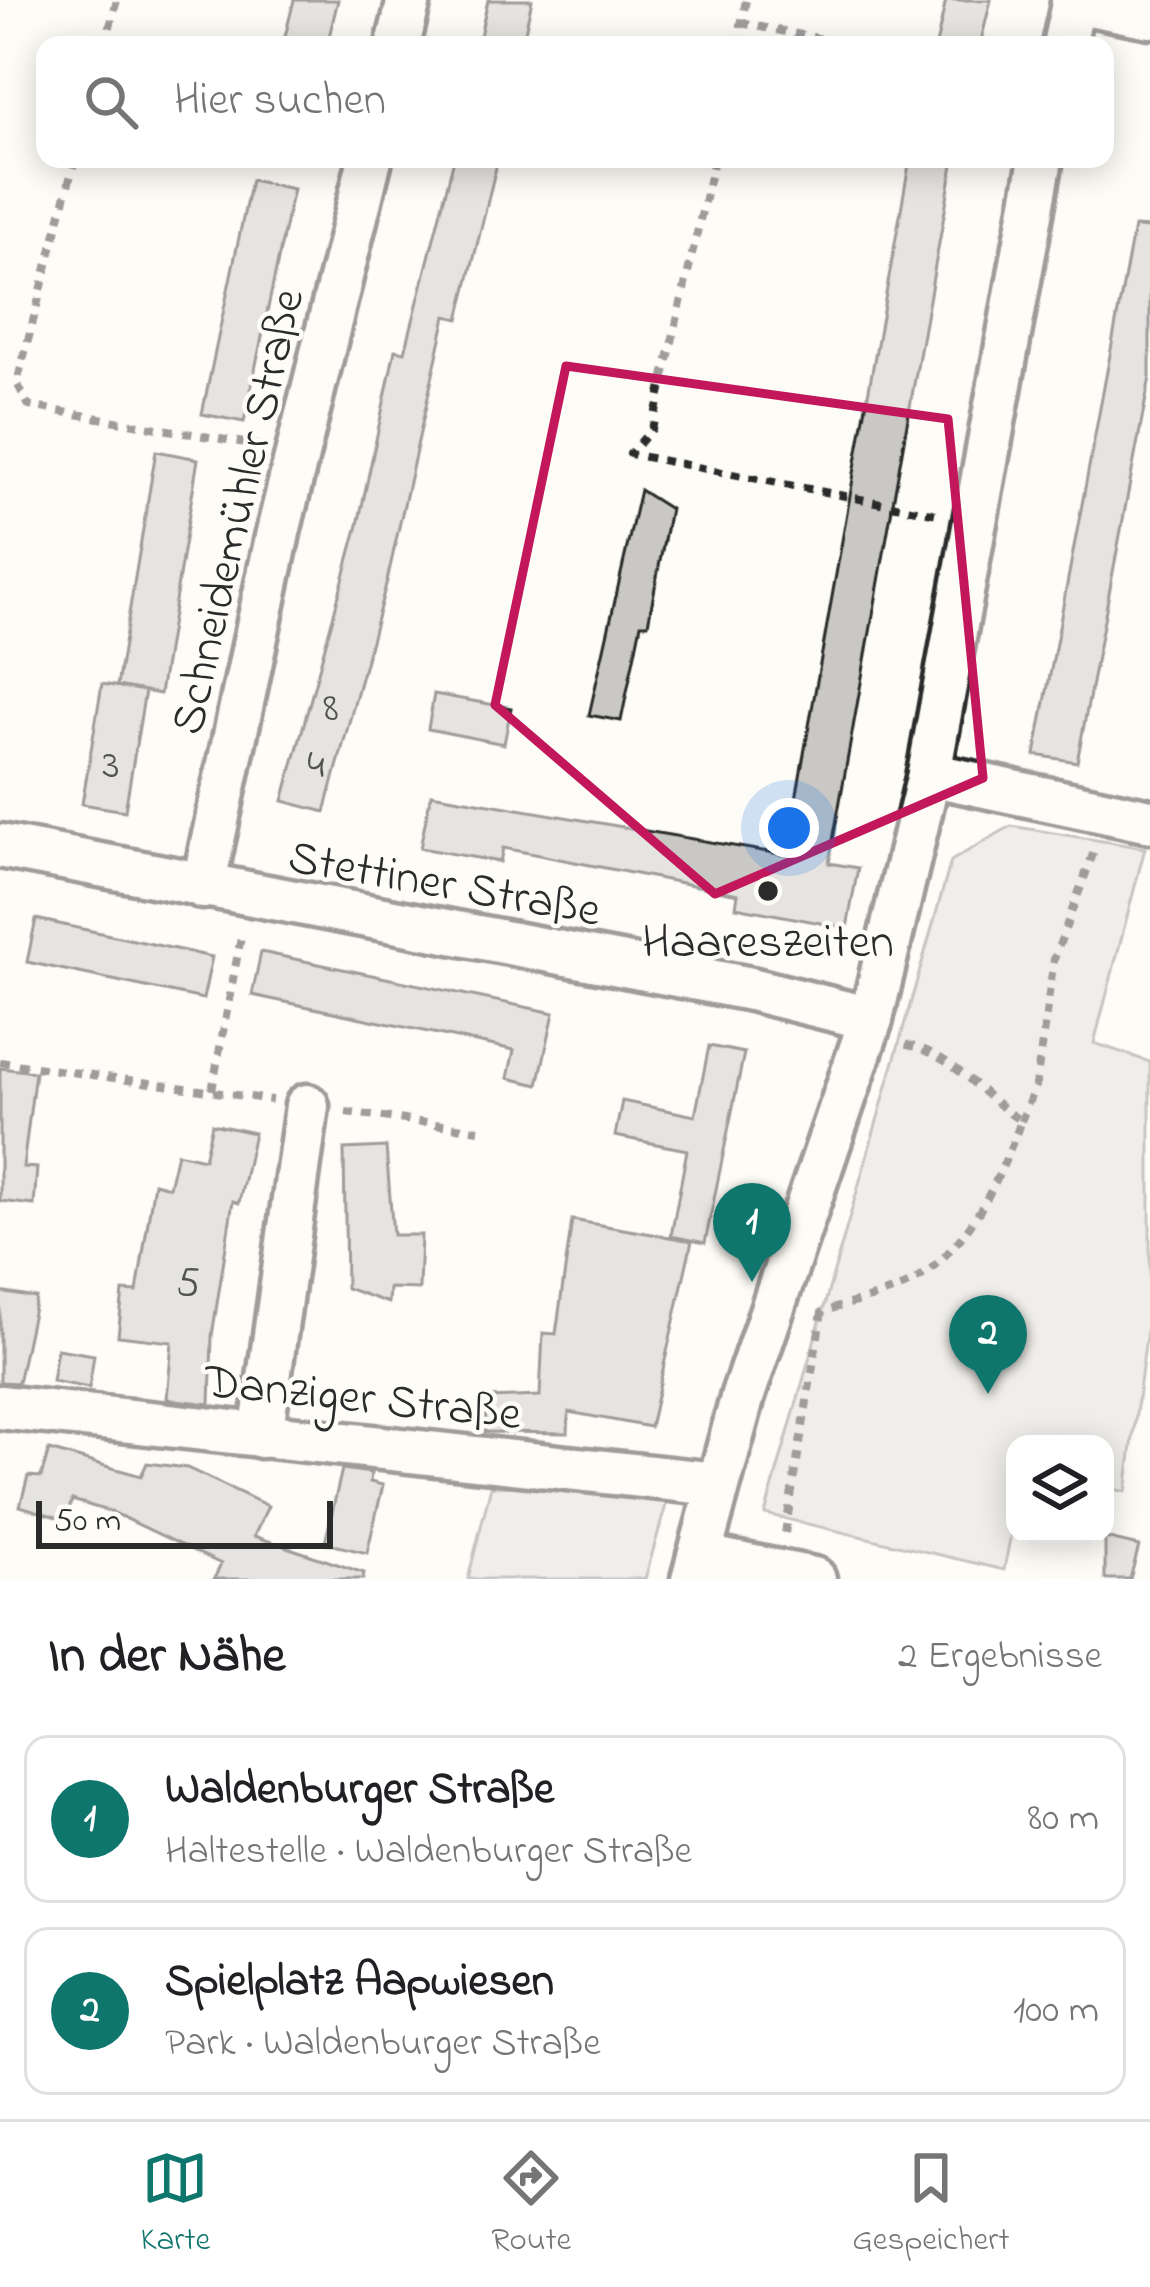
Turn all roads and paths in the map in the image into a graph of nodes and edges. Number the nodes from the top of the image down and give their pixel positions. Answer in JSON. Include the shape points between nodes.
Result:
{"nodes":[{"id":1,"x":117,"y":0,"type":"edge"},
{"id":2,"x":409,"y":0,"type":"edge"},
{"id":3,"x":746,"y":0,"type":"edge"},
{"id":4,"x":1074,"y":1,"type":"edge"},
{"id":5,"x":1150,"y":16,"type":"edge"},
{"id":6,"x":741,"y":23,"type":"junction"},
{"id":7,"x":107,"y":36,"type":"edge"},
{"id":8,"x":400,"y":36,"type":"edge"},
{"id":9,"x":739,"y":36,"type":"edge"},
{"id":10,"x":807,"y":36,"type":"edge"},
{"id":11,"x":1066,"y":36,"type":"edge"},
{"id":12,"x":74,"y":168,"type":"edge"},
{"id":13,"x":368,"y":168,"type":"edge"},
{"id":14,"x":712,"y":168,"type":"edge"},
{"id":15,"x":1039,"y":168,"type":"edge"},
{"id":16,"x":298,"y":452,"type":"junction"},
{"id":17,"x":975,"y":521,"type":"junction"},
{"id":18,"x":929,"y":774,"type":"junction"},
{"id":19,"x":1130,"y":816,"type":"edge"},
{"id":20,"x":0,"y":846,"type":"edge"},
{"id":21,"x":203,"y":886,"type":"junction"},
{"id":22,"x":249,"y":897,"type":"junction"},
{"id":23,"x":867,"y":1030,"type":"junction"},
{"id":24,"x":0,"y":1062,"type":"edge"},
{"id":25,"x":212,"y":1090,"type":"junction"},
{"id":26,"x":307,"y":1106,"type":"junction"},
{"id":27,"x":1021,"y":1120,"type":"junction"},
{"id":28,"x":479,"y":1130,"type":"dead end"},
{"id":29,"x":0,"y":1407,"type":"edge"},
{"id":30,"x":261,"y":1436,"type":"junction"},
{"id":31,"x":716,"y":1484,"type":"junction"},
{"id":32,"x":784,"y":1538,"type":"dead end"},
{"id":33,"x":696,"y":1567,"type":"edge"},
{"id":34,"x":814,"y":1579,"type":"edge"}],
"edges":[{"from":1,"to":7,"type":"path"},
{"from":2,"to":8,"type":"street"},
{"from":3,"to":6,"type":"path"},
{"from":4,"to":5,"type":"street"},
{"from":4,"to":11,"type":"street"},
{"from":6,"to":9,"type":"path"},
{"from":6,"to":10,"type":"path"},
{"from":12,"to":16,"type":"path","via":[[17,383],[29,406]]},
{"from":13,"to":16,"type":"street","name":"Schneidemühler Straße"},
{"from":14,"to":17,"type":"path","via":[[652,429],[630,454]]},
{"from":15,"to":17,"type":"street"},
{"from":16,"to":21,"type":"street","name":"Schneidemühler Straße"},
{"from":17,"to":18,"type":"street"},
{"from":18,"to":19,"type":"street"},
{"from":18,"to":23,"type":"street"},
{"from":19,"to":27,"type":"path","via":[[1054,959],[1036,1084]]},
{"from":20,"to":21,"type":"street","name":"Stettiner Straße"},
{"from":21,"to":22,"type":"street","name":"Stettiner Straße"},
{"from":22,"to":23,"type":"street","name":"Stettiner Straße","via":[[751,989]]},
{"from":22,"to":25,"type":"path"},
{"from":23,"to":27,"type":"path","via":[[920,1046]]},
{"from":23,"to":31,"type":"street"},
{"from":24,"to":25,"type":"path"},
{"from":25,"to":26,"type":"path"},
{"from":26,"to":28,"type":"path"},
{"from":26,"to":30,"type":"street"},
{"from":27,"to":32,"type":"path","via":[[979,1214],[951,1248],[917,1280],[822,1312]]},
{"from":29,"to":30,"type":"street","name":"Danziger Straße"},
{"from":30,"to":31,"type":"street","name":"Danziger Straße"},
{"from":31,"to":33,"type":"street"},
{"from":33,"to":34,"type":"street"}]}
